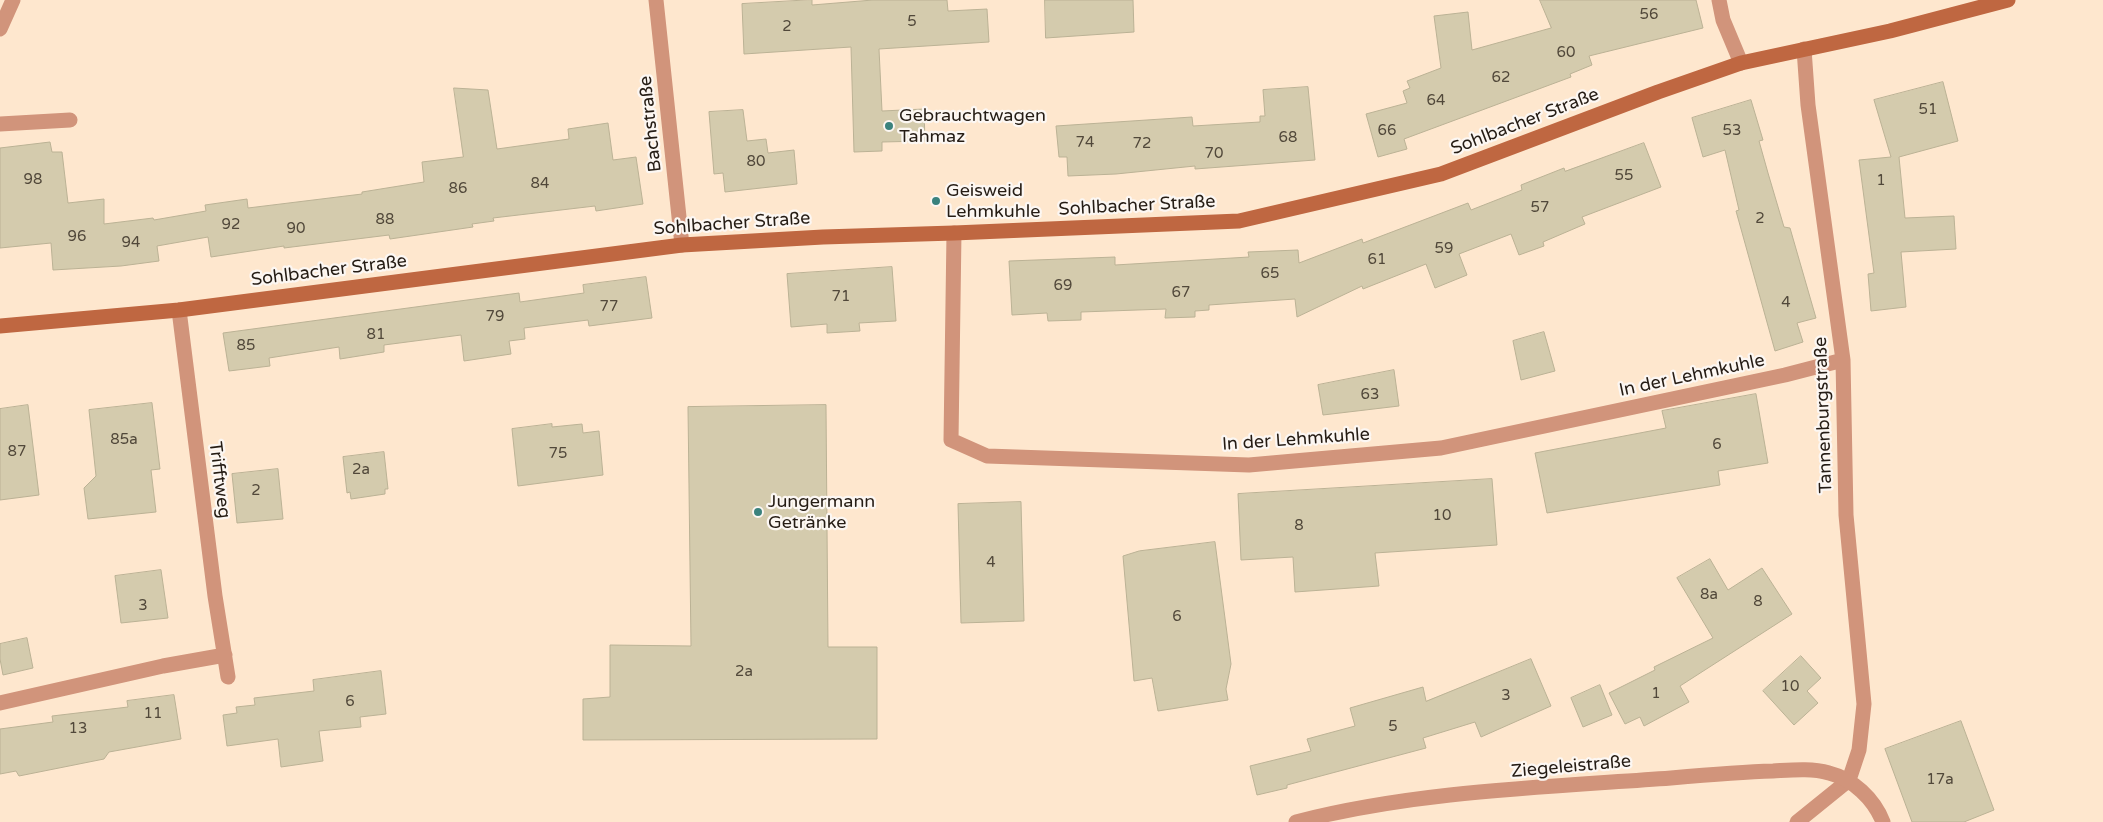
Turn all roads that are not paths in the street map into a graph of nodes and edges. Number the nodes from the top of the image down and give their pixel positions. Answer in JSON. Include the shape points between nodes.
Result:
{"nodes":[{"id":1,"x":13,"y":0,"type":"edge"},
{"id":2,"x":656,"y":0,"type":"edge"},
{"id":3,"x":1719,"y":0,"type":"edge"},
{"id":4,"x":2008,"y":0,"type":"edge"},
{"id":5,"x":0,"y":29,"type":"edge"},
{"id":6,"x":1804,"y":49,"type":"junction"},
{"id":7,"x":1741,"y":63,"type":"junction"},
{"id":8,"x":70,"y":120,"type":"dead end"},
{"id":9,"x":0,"y":124,"type":"edge"},
{"id":10,"x":954,"y":233,"type":"junction"},
{"id":11,"x":682,"y":245,"type":"junction"},
{"id":12,"x":179,"y":310,"type":"junction"},
{"id":13,"x":0,"y":326,"type":"edge"},
{"id":14,"x":1843,"y":360,"type":"junction"},
{"id":15,"x":225,"y":655,"type":"junction"},
{"id":16,"x":228,"y":677,"type":"dead end"},
{"id":17,"x":0,"y":702,"type":"edge"},
{"id":18,"x":1849,"y":780,"type":"junction"},
{"id":19,"x":1296,"y":822,"type":"edge"},
{"id":20,"x":1797,"y":822,"type":"edge"},
{"id":21,"x":1883,"y":822,"type":"edge"}],
"edges":[{"from":1,"to":5,"type":"street"},
{"from":2,"to":11,"type":"street","name":"Bachstraße"},
{"from":3,"to":7,"type":"street","via":[[1723,20]]},
{"from":4,"to":6,"type":"street","name":"Sohlbacher Straße","via":[[1890,31]]},
{"from":6,"to":7,"type":"street","name":"Sohlbacher Straße"},
{"from":6,"to":14,"type":"street","name":"Tannenburgstraße","via":[[1808,105]]},
{"from":7,"to":10,"type":"street","name":"Sohlbacher Straße","via":[[1442,174],[1239,220]]},
{"from":8,"to":9,"type":"street"},
{"from":10,"to":11,"type":"street","name":"Sohlbacher Straße"},
{"from":10,"to":14,"type":"street","name":"In der Lehmkuhle","via":[[952,440],[987,456],[1249,465],[1441,448],[1776,378]]},
{"from":11,"to":12,"type":"street","name":"Sohlbacher Straße"},
{"from":12,"to":13,"type":"street","name":"Sohlbacher Straße"},
{"from":12,"to":15,"type":"street","name":"Trifftweg"},
{"from":14,"to":18,"type":"street","name":"Tannenburgstraße","via":[[1846,514],[1864,704],[1859,750]]},
{"from":15,"to":16,"type":"street","name":"Trifftweg"},
{"from":15,"to":17,"type":"street"},
{"from":18,"to":19,"type":"street","name":"Ziegeleistraße","via":[[1808,770],[1741,772],[1453,795]]},
{"from":18,"to":20,"type":"street"},
{"from":18,"to":21,"type":"street","via":[[1865,794]]}]}
